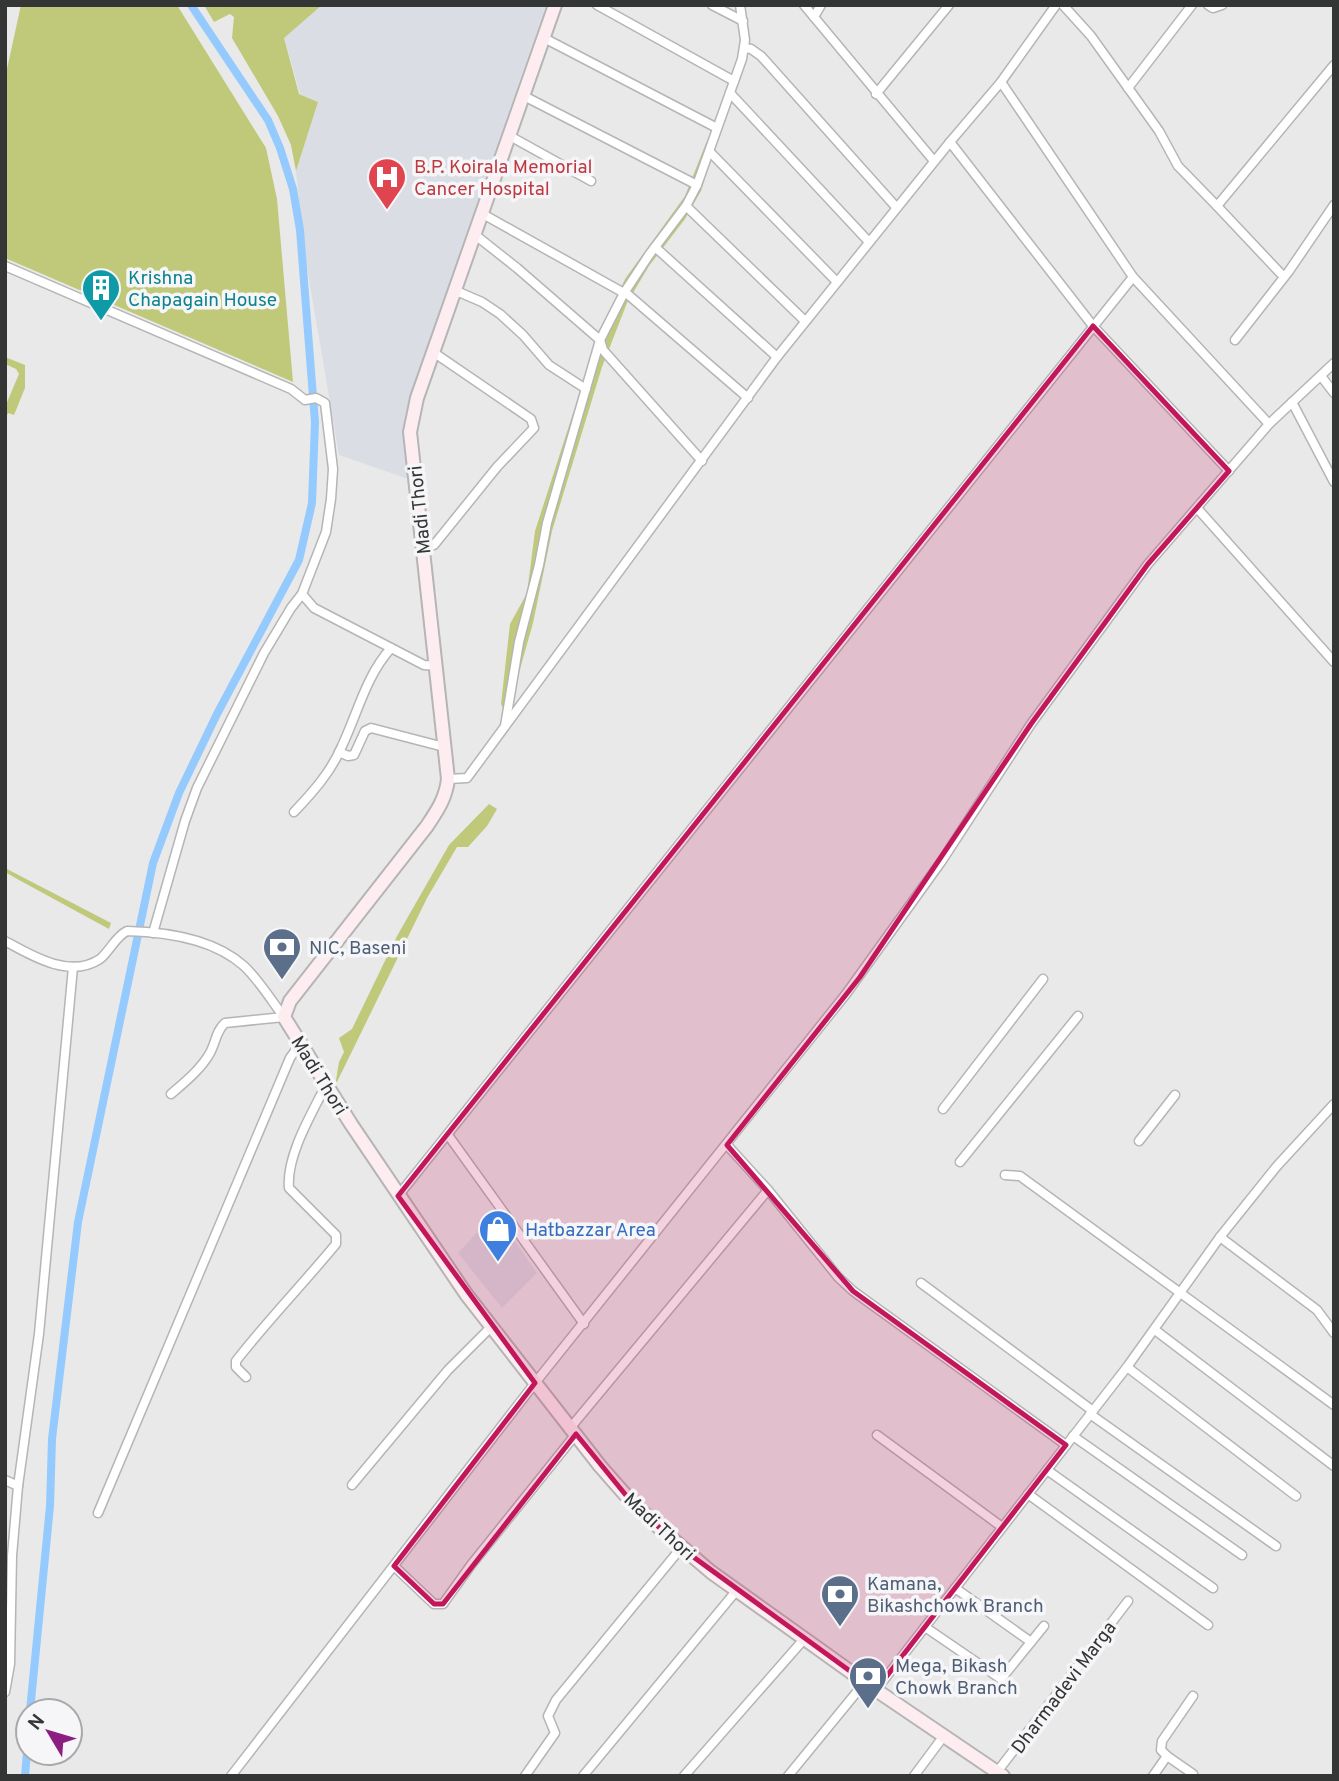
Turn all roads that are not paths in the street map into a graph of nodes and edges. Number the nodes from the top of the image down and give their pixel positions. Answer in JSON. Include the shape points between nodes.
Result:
{"nodes":[{"id":1,"x":555,"y":5,"type":"edge"},
{"id":2,"x":597,"y":5,"type":"edge"},
{"id":3,"x":712,"y":5,"type":"edge"},
{"id":4,"x":740,"y":5,"type":"edge"},
{"id":5,"x":804,"y":5,"type":"edge"},
{"id":6,"x":821,"y":5,"type":"edge"},
{"id":7,"x":949,"y":5,"type":"edge"},
{"id":8,"x":1056,"y":5,"type":"edge"},
{"id":9,"x":1063,"y":5,"type":"edge"},
{"id":10,"x":1192,"y":5,"type":"edge"},
{"id":11,"x":1208,"y":5,"type":"edge"},
{"id":12,"x":1222,"y":5,"type":"edge"},
{"id":13,"x":814,"y":17,"type":"junction"},
{"id":14,"x":743,"y":21,"type":"junction"},
{"id":15,"x":544,"y":38,"type":"junction"},
{"id":16,"x":745,"y":48,"type":"junction"},
{"id":17,"x":1334,"y":65,"type":"edge"},
{"id":18,"x":734,"y":81,"type":"junction"},
{"id":19,"x":1001,"y":82,"type":"junction"},
{"id":20,"x":1128,"y":88,"type":"junction"},
{"id":21,"x":730,"y":93,"type":"junction"},
{"id":22,"x":876,"y":94,"type":"junction"},
{"id":23,"x":522,"y":95,"type":"junction"},
{"id":24,"x":717,"y":128,"type":"junction"},
{"id":25,"x":508,"y":135,"type":"junction"},
{"id":26,"x":950,"y":142,"type":"junction"},
{"id":27,"x":710,"y":152,"type":"junction"},
{"id":28,"x":934,"y":161,"type":"junction"},
{"id":29,"x":591,"y":181,"type":"dead end"},
{"id":30,"x":697,"y":185,"type":"junction"},
{"id":31,"x":1334,"y":205,"type":"edge"},
{"id":32,"x":686,"y":206,"type":"junction"},
{"id":33,"x":1217,"y":206,"type":"junction"},
{"id":34,"x":896,"y":207,"type":"junction"},
{"id":35,"x":481,"y":213,"type":"junction"},
{"id":36,"x":474,"y":234,"type":"junction"},
{"id":37,"x":869,"y":242,"type":"junction"},
{"id":38,"x":655,"y":247,"type":"junction"},
{"id":39,"x":5,"y":266,"type":"edge"},
{"id":40,"x":1133,"y":276,"type":"junction"},
{"id":41,"x":1283,"y":276,"type":"junction"},
{"id":42,"x":836,"y":281,"type":"junction"},
{"id":43,"x":454,"y":290,"type":"junction"},
{"id":44,"x":625,"y":293,"type":"junction"},
{"id":45,"x":805,"y":321,"type":"junction"},
{"id":46,"x":1093,"y":326,"type":"junction"},
{"id":47,"x":600,"y":340,"type":"junction"},
{"id":48,"x":1235,"y":340,"type":"dead end"},
{"id":49,"x":433,"y":352,"type":"junction"},
{"id":50,"x":777,"y":357,"type":"junction"},
{"id":51,"x":1334,"y":363,"type":"edge"},
{"id":52,"x":1321,"y":376,"type":"junction"},
{"id":53,"x":586,"y":389,"type":"junction"},
{"id":54,"x":1334,"y":393,"type":"edge"},
{"id":55,"x":748,"y":398,"type":"junction"},
{"id":56,"x":1292,"y":402,"type":"junction"},
{"id":57,"x":1269,"y":424,"type":"junction"},
{"id":58,"x":702,"y":461,"type":"junction"},
{"id":59,"x":1229,"y":471,"type":"junction"},
{"id":60,"x":1334,"y":482,"type":"edge"},
{"id":61,"x":1197,"y":508,"type":"junction"},
{"id":62,"x":423,"y":548,"type":"junction"},
{"id":63,"x":303,"y":594,"type":"junction"},
{"id":64,"x":391,"y":648,"type":"junction"},
{"id":65,"x":1334,"y":662,"type":"edge"},
{"id":66,"x":437,"y":666,"type":"junction"},
{"id":67,"x":504,"y":729,"type":"junction"},
{"id":68,"x":444,"y":747,"type":"junction"},
{"id":69,"x":339,"y":752,"type":"junction"},
{"id":70,"x":448,"y":779,"type":"junction"},
{"id":71,"x":294,"y":812,"type":"dead end"},
{"id":72,"x":149,"y":933,"type":"junction"},
{"id":73,"x":5,"y":941,"type":"edge"},
{"id":74,"x":73,"y":967,"type":"junction"},
{"id":75,"x":1043,"y":979,"type":"dead end"},
{"id":76,"x":1078,"y":1016,"type":"dead end"},
{"id":77,"x":284,"y":1017,"type":"junction"},
{"id":78,"x":300,"y":1044,"type":"junction"},
{"id":79,"x":326,"y":1085,"type":"junction"},
{"id":80,"x":171,"y":1094,"type":"dead end"},
{"id":81,"x":1175,"y":1095,"type":"dead end"},
{"id":82,"x":1334,"y":1104,"type":"edge"},
{"id":83,"x":943,"y":1109,"type":"dead end"},
{"id":84,"x":448,"y":1135,"type":"junction"},
{"id":85,"x":1139,"y":1141,"type":"dead end"},
{"id":86,"x":727,"y":1145,"type":"junction"},
{"id":87,"x":960,"y":1162,"type":"dead end"},
{"id":88,"x":1005,"y":1175,"type":"dead end"},
{"id":89,"x":768,"y":1190,"type":"junction"},
{"id":90,"x":398,"y":1196,"type":"junction"},
{"id":91,"x":1220,"y":1237,"type":"junction"},
{"id":92,"x":921,"y":1283,"type":"dead end"},
{"id":93,"x":1182,"y":1292,"type":"junction"},
{"id":94,"x":584,"y":1324,"type":"junction"},
{"id":95,"x":491,"y":1326,"type":"junction"},
{"id":96,"x":1155,"y":1331,"type":"junction"},
{"id":97,"x":1334,"y":1333,"type":"edge"},
{"id":98,"x":1127,"y":1367,"type":"junction"},
{"id":99,"x":246,"y":1377,"type":"dead end"},
{"id":100,"x":535,"y":1383,"type":"junction"},
{"id":101,"x":1334,"y":1405,"type":"edge"},
{"id":102,"x":1091,"y":1412,"type":"junction"},
{"id":103,"x":573,"y":1431,"type":"junction"},
{"id":104,"x":877,"y":1436,"type":"dead end"},
{"id":105,"x":1073,"y":1436,"type":"junction"},
{"id":106,"x":1066,"y":1445,"type":"junction"},
{"id":107,"x":1334,"y":1466,"type":"edge"},
{"id":108,"x":1047,"y":1470,"type":"junction"},
{"id":109,"x":5,"y":1480,"type":"edge"},
{"id":110,"x":352,"y":1485,"type":"dead end"},
{"id":111,"x":18,"y":1486,"type":"junction"},
{"id":112,"x":1028,"y":1494,"type":"junction"},
{"id":113,"x":1296,"y":1496,"type":"dead end"},
{"id":114,"x":98,"y":1513,"type":"dead end"},
{"id":115,"x":1002,"y":1527,"type":"junction"},
{"id":116,"x":1276,"y":1546,"type":"dead end"},
{"id":117,"x":681,"y":1548,"type":"junction"},
{"id":118,"x":1242,"y":1555,"type":"dead end"},
{"id":119,"x":394,"y":1566,"type":"junction"},
{"id":120,"x":955,"y":1588,"type":"junction"},
{"id":121,"x":1213,"y":1588,"type":"dead end"},
{"id":122,"x":737,"y":1590,"type":"junction"},
{"id":123,"x":1128,"y":1601,"type":"dead end"},
{"id":124,"x":1208,"y":1625,"type":"dead end"},
{"id":125,"x":1044,"y":1626,"type":"dead end"},
{"id":126,"x":925,"y":1628,"type":"junction"},
{"id":127,"x":805,"y":1638,"type":"junction"},
{"id":128,"x":1031,"y":1642,"type":"junction"},
{"id":129,"x":865,"y":1682,"type":"junction"},
{"id":130,"x":876,"y":1690,"type":"junction"},
{"id":131,"x":5,"y":1692,"type":"edge"},
{"id":132,"x":1193,"y":1696,"type":"dead end"},
{"id":133,"x":943,"y":1737,"type":"junction"},
{"id":134,"x":1167,"y":1756,"type":"junction"},
{"id":135,"x":1000,"y":1774,"type":"edge"},
{"id":136,"x":1193,"y":1774,"type":"dead end"},
{"id":137,"x":231,"y":1776,"type":"edge"},
{"id":138,"x":525,"y":1776,"type":"edge"},
{"id":139,"x":583,"y":1776,"type":"edge"},
{"id":140,"x":684,"y":1776,"type":"edge"},
{"id":141,"x":788,"y":1776,"type":"edge"},
{"id":142,"x":914,"y":1776,"type":"edge"},
{"id":143,"x":1153,"y":1776,"type":"edge"}],
"edges":[{"from":1,"to":15,"type":"main road","name":"Madi Thori"},
{"from":2,"to":18,"type":"street"},
{"from":3,"to":14,"type":"street"},
{"from":4,"to":14,"type":"street"},
{"from":5,"to":13,"type":"street"},
{"from":6,"to":13,"type":"street"},
{"from":7,"to":22,"type":"street"},
{"from":8,"to":19,"type":"street"},
{"from":9,"to":20,"type":"street"},
{"from":10,"to":20,"type":"street"},
{"from":11,"to":12,"type":"street"},
{"from":13,"to":22,"type":"street"},
{"from":14,"to":16,"type":"street"},
{"from":15,"to":23,"type":"main road","name":"Madi Thori"},
{"from":15,"to":24,"type":"street"},
{"from":16,"to":18,"type":"street"},
{"from":16,"to":34,"type":"street","via":[[761,56]]},
{"from":17,"to":33,"type":"street"},
{"from":18,"to":21,"type":"street"},
{"from":19,"to":26,"type":"street"},
{"from":19,"to":40,"type":"street"},
{"from":20,"to":33,"type":"street","via":[[1178,166]]},
{"from":21,"to":24,"type":"street"},
{"from":21,"to":37,"type":"street"},
{"from":22,"to":28,"type":"street"},
{"from":23,"to":25,"type":"main road","name":"Madi Thori"},
{"from":23,"to":30,"type":"street"},
{"from":24,"to":27,"type":"street"},
{"from":25,"to":29,"type":"street"},
{"from":25,"to":35,"type":"main road","name":"Madi Thori"},
{"from":26,"to":28,"type":"street"},
{"from":26,"to":46,"type":"street"},
{"from":27,"to":30,"type":"street"},
{"from":27,"to":42,"type":"street"},
{"from":28,"to":34,"type":"street"},
{"from":30,"to":32,"type":"street"},
{"from":31,"to":41,"type":"street"},
{"from":32,"to":38,"type":"street"},
{"from":32,"to":45,"type":"street"},
{"from":33,"to":41,"type":"street"},
{"from":34,"to":37,"type":"street"},
{"from":35,"to":36,"type":"main road","name":"Madi Thori"},
{"from":35,"to":44,"type":"street"},
{"from":36,"to":43,"type":"main road","name":"Madi Thori"},
{"from":36,"to":47,"type":"street"},
{"from":37,"to":42,"type":"street"},
{"from":38,"to":44,"type":"street"},
{"from":38,"to":50,"type":"street"},
{"from":39,"to":63,"type":"street","via":[[291,389],[305,400],[316,398],[325,403],[333,469],[326,532]]},
{"from":40,"to":46,"type":"street"},
{"from":40,"to":57,"type":"street"},
{"from":41,"to":48,"type":"street"},
{"from":42,"to":45,"type":"street"},
{"from":43,"to":49,"type":"main road","name":"Madi Thori"},
{"from":43,"to":53,"type":"street","via":[[500,314],[549,365]]},
{"from":44,"to":47,"type":"street"},
{"from":44,"to":55,"type":"street"},
{"from":45,"to":50,"type":"street"},
{"from":46,"to":59,"type":"street"},
{"from":46,"to":84,"type":"street"},
{"from":47,"to":53,"type":"street"},
{"from":47,"to":58,"type":"street","via":[[603,349]]},
{"from":49,"to":62,"type":"main road","name":"Madi Thori","via":[[410,432]]},
{"from":49,"to":62,"type":"street","via":[[531,419],[534,428],[496,467],[434,545]]},
{"from":50,"to":55,"type":"street"},
{"from":51,"to":52,"type":"street"},
{"from":52,"to":54,"type":"street"},
{"from":52,"to":56,"type":"street"},
{"from":53,"to":67,"type":"street","via":[[547,523]]},
{"from":55,"to":58,"type":"street"},
{"from":56,"to":57,"type":"street"},
{"from":56,"to":60,"type":"street"},
{"from":57,"to":59,"type":"street"},
{"from":58,"to":67,"type":"street"},
{"from":59,"to":61,"type":"street"},
{"from":61,"to":65,"type":"street"},
{"from":61,"to":86,"type":"street","via":[[1148,564],[1031,724],[860,977]]},
{"from":62,"to":66,"type":"main road","name":"Madi Thori"},
{"from":63,"to":64,"type":"street","via":[[314,608]]},
{"from":63,"to":72,"type":"street","via":[[264,653],[197,788]]},
{"from":64,"to":66,"type":"street","via":[[424,665]]},
{"from":64,"to":69,"type":"street","via":[[374,668]]},
{"from":66,"to":68,"type":"main road","name":"Madi Thori"},
{"from":67,"to":70,"type":"street","via":[[467,778]]},
{"from":68,"to":69,"type":"street","via":[[371,728],[352,757]]},
{"from":68,"to":70,"type":"main road","name":"Madi Thori"},
{"from":69,"to":71,"type":"street","via":[[323,780]]},
{"from":70,"to":77,"type":"main road","name":"Madi Thori","via":[[444,798],[427,826],[290,1001]]},
{"from":72,"to":74,"type":"street","via":[[123,933],[98,960]]},
{"from":72,"to":77,"type":"street","via":[[209,945],[236,961]]},
{"from":73,"to":74,"type":"street","via":[[51,963]]},
{"from":74,"to":111,"type":"street","via":[[40,1334]]},
{"from":75,"to":83,"type":"street"},
{"from":76,"to":87,"type":"street"},
{"from":77,"to":78,"type":"main road","name":"Madi Thori"},
{"from":77,"to":80,"type":"street","via":[[225,1023],[203,1063]]},
{"from":78,"to":79,"type":"main road","name":"Madi Thori"},
{"from":78,"to":114,"type":"street","via":[[290,1058]]},
{"from":79,"to":90,"type":"main road","name":"Madi Thori"},
{"from":79,"to":99,"type":"street","via":[[306,1125],[288,1181],[289,1188],[338,1240],[236,1361]]},
{"from":81,"to":85,"type":"street"},
{"from":82,"to":91,"type":"street"},
{"from":84,"to":90,"type":"street"},
{"from":84,"to":94,"type":"street"},
{"from":86,"to":89,"type":"street"},
{"from":86,"to":94,"type":"street"},
{"from":88,"to":93,"type":"street","via":[[1020,1175]]},
{"from":89,"to":103,"type":"street"},
{"from":89,"to":106,"type":"street","via":[[853,1291]]},
{"from":90,"to":95,"type":"main road","name":"Madi Thori"},
{"from":91,"to":93,"type":"street"},
{"from":91,"to":97,"type":"street","via":[[1317,1310]]},
{"from":92,"to":102,"type":"street"},
{"from":93,"to":96,"type":"street"},
{"from":93,"to":101,"type":"street"},
{"from":94,"to":100,"type":"street"},
{"from":95,"to":100,"type":"main road","name":"Madi Thori"},
{"from":95,"to":110,"type":"street"},
{"from":96,"to":98,"type":"street"},
{"from":96,"to":107,"type":"street"},
{"from":98,"to":102,"type":"street"},
{"from":98,"to":113,"type":"street"},
{"from":100,"to":103,"type":"main road","name":"Madi Thori"},
{"from":100,"to":119,"type":"street"},
{"from":102,"to":105,"type":"street"},
{"from":102,"to":116,"type":"street"},
{"from":103,"to":117,"type":"main road","name":"Madi Thori","via":[[629,1499]]},
{"from":103,"to":119,"type":"street","via":[[443,1604],[434,1604]]},
{"from":104,"to":115,"type":"street"},
{"from":105,"to":106,"type":"street"},
{"from":105,"to":118,"type":"street"},
{"from":106,"to":108,"type":"street"},
{"from":108,"to":112,"type":"street"},
{"from":108,"to":121,"type":"street"},
{"from":109,"to":111,"type":"street"},
{"from":111,"to":131,"type":"street"},
{"from":112,"to":115,"type":"street"},
{"from":112,"to":124,"type":"street"},
{"from":115,"to":120,"type":"street"},
{"from":117,"to":122,"type":"main road","name":"Madi Thori"},
{"from":117,"to":138,"type":"street","via":[[556,1700],[548,1716],[555,1733]]},
{"from":119,"to":137,"type":"street"},
{"from":120,"to":126,"type":"street"},
{"from":120,"to":128,"type":"street"},
{"from":122,"to":127,"type":"main road","name":"Madi Thori"},
{"from":122,"to":139,"type":"street"},
{"from":123,"to":135,"type":"street","name":"Dharmadevi Marga"},
{"from":125,"to":128,"type":"street"},
{"from":126,"to":128,"type":"street","via":[[1001,1679]]},
{"from":126,"to":130,"type":"street"},
{"from":127,"to":129,"type":"main road","name":"Madi Thori"},
{"from":127,"to":140,"type":"street"},
{"from":129,"to":130,"type":"main road","name":"Madi Thori"},
{"from":129,"to":141,"type":"street"},
{"from":130,"to":133,"type":"main road","name":"Madi Thori"},
{"from":132,"to":134,"type":"street","via":[[1162,1741],[1161,1750]]},
{"from":133,"to":135,"type":"main road","name":"Madi Thori"},
{"from":133,"to":142,"type":"street"},
{"from":134,"to":136,"type":"street"},
{"from":134,"to":143,"type":"street"}]}
